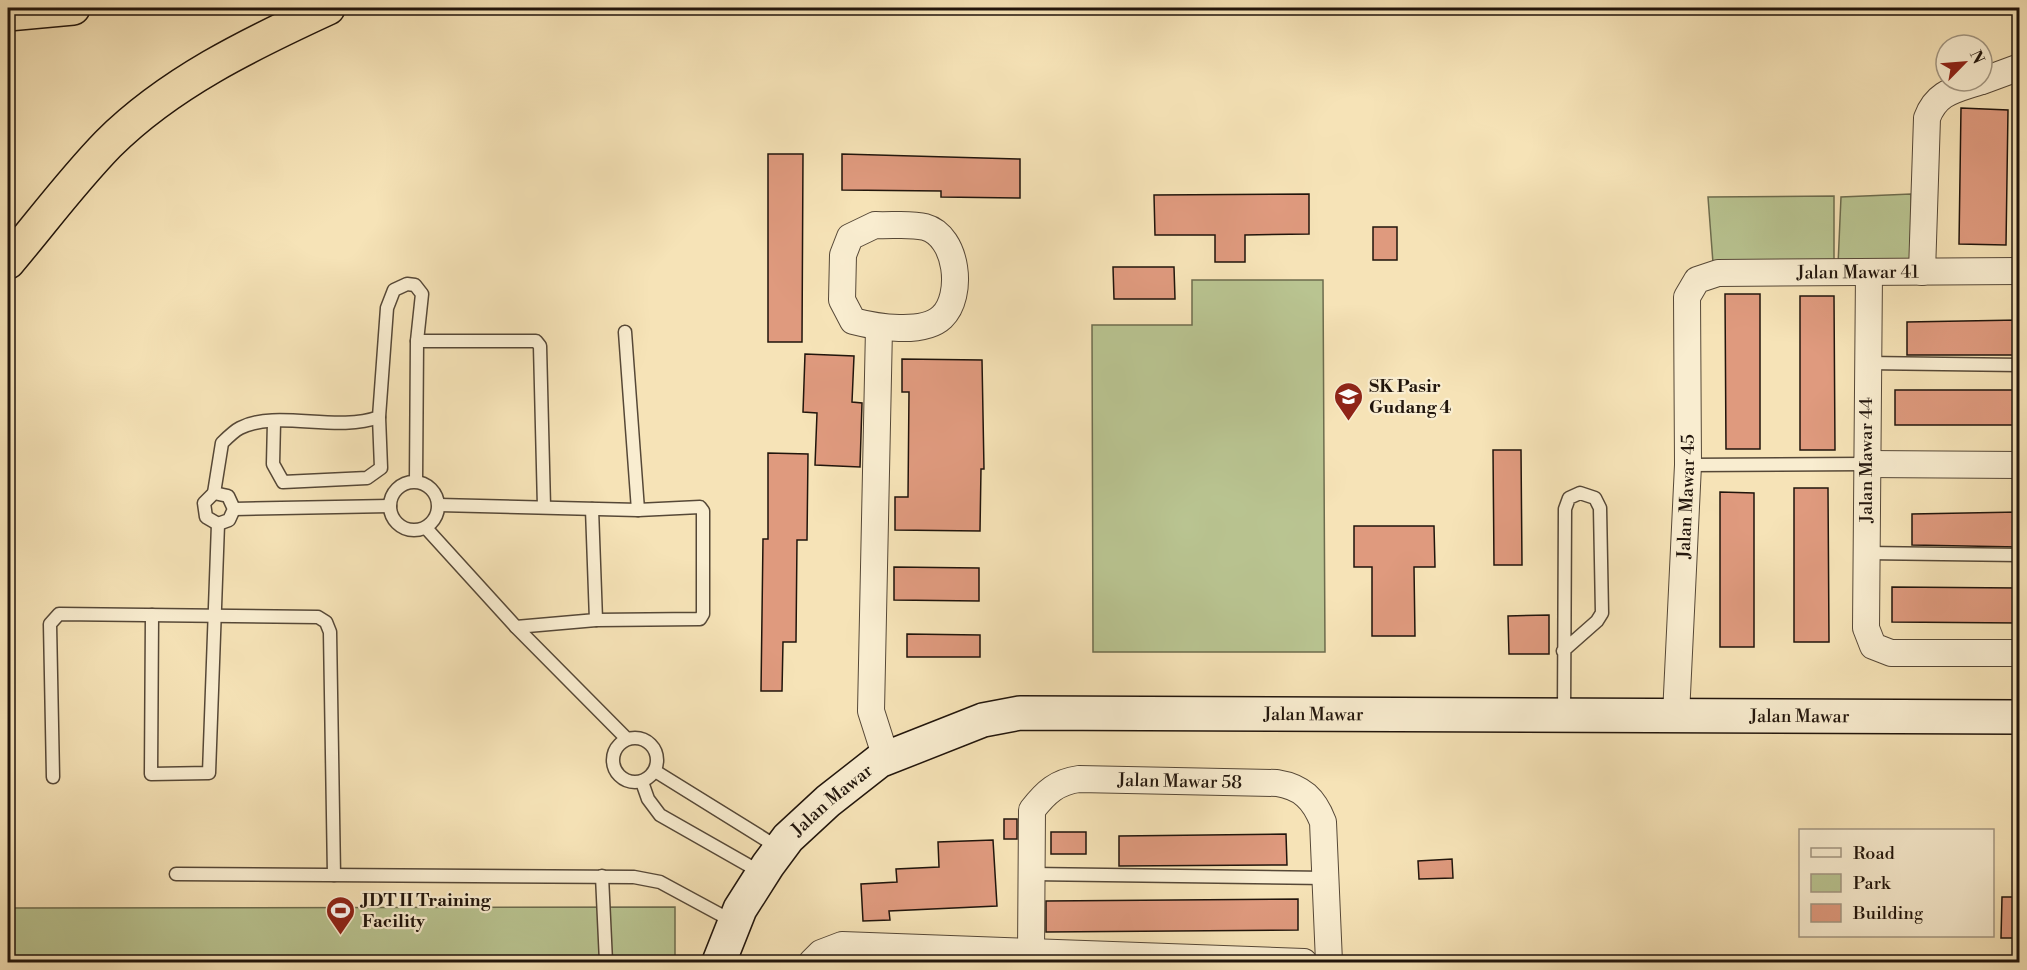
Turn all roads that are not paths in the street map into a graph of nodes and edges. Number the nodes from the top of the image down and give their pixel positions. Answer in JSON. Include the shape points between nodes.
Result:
{"nodes":[{"id":1,"x":73,"y":8,"type":"edge"},
{"id":2,"x":327,"y":8,"type":"edge"},
{"id":3,"x":8,"y":14,"type":"edge"},
{"id":4,"x":2019,"y":67,"type":"edge"},
{"id":5,"x":1994,"y":76,"type":"edge"},
{"id":6,"x":1946,"y":93,"type":"edge"},
{"id":7,"x":8,"y":262,"type":"edge"},
{"id":8,"x":2019,"y":271,"type":"edge"},
{"id":9,"x":1869,"y":272,"type":"junction"},
{"id":10,"x":1922,"y":272,"type":"junction"},
{"id":11,"x":1697,"y":280,"type":"joint"},
{"id":12,"x":879,"y":328,"type":"junction"},
{"id":13,"x":625,"y":332,"type":"dead end"},
{"id":14,"x":417,"y":341,"type":"junction"},
{"id":15,"x":1867,"y":363,"type":"junction"},
{"id":16,"x":2019,"y":365,"type":"edge"},
{"id":17,"x":379,"y":417,"type":"junction"},
{"id":18,"x":274,"y":422,"type":"junction"},
{"id":19,"x":1866,"y":464,"type":"junction"},
{"id":20,"x":1688,"y":465,"type":"junction"},
{"id":21,"x":2019,"y":465,"type":"edge"},
{"id":22,"x":416,"y":480,"type":"junction"},
{"id":23,"x":214,"y":493,"type":"junction"},
{"id":24,"x":439,"y":505,"type":"junction"},
{"id":25,"x":390,"y":506,"type":"junction"},
{"id":26,"x":544,"y":507,"type":"junction"},
{"id":27,"x":234,"y":509,"type":"junction"},
{"id":28,"x":592,"y":509,"type":"junction"},
{"id":29,"x":638,"y":510,"type":"junction"},
{"id":30,"x":218,"y":524,"type":"junction"},
{"id":31,"x":426,"y":528,"type":"junction"},
{"id":32,"x":1866,"y":553,"type":"junction"},
{"id":33,"x":2019,"y":555,"type":"edge"},
{"id":34,"x":152,"y":615,"type":"junction"},
{"id":35,"x":216,"y":615,"type":"junction"},
{"id":36,"x":596,"y":620,"type":"junction"},
{"id":37,"x":516,"y":627,"type":"junction"},
{"id":38,"x":1563,"y":651,"type":"junction"},
{"id":39,"x":2019,"y":653,"type":"edge"},
{"id":40,"x":1564,"y":715,"type":"junction"},
{"id":41,"x":1676,"y":715,"type":"junction"},
{"id":42,"x":2019,"y":717,"type":"edge"},
{"id":43,"x":627,"y":739,"type":"junction"},
{"id":44,"x":886,"y":758,"type":"junction"},
{"id":45,"x":656,"y":771,"type":"junction"},
{"id":46,"x":53,"y":777,"type":"dead end"},
{"id":47,"x":642,"y":782,"type":"junction"},
{"id":48,"x":771,"y":861,"type":"junction"},
{"id":49,"x":176,"y":874,"type":"dead end"},
{"id":50,"x":1032,"y":874,"type":"junction"},
{"id":51,"x":334,"y":875,"type":"junction"},
{"id":52,"x":602,"y":876,"type":"junction"},
{"id":53,"x":1326,"y":878,"type":"junction"},
{"id":54,"x":734,"y":921,"type":"junction"},
{"id":55,"x":1041,"y":956,"type":"edge"},
{"id":56,"x":606,"y":963,"type":"edge"},
{"id":57,"x":719,"y":963,"type":"edge"},
{"id":58,"x":812,"y":963,"type":"edge"},
{"id":59,"x":1304,"y":963,"type":"edge"},
{"id":60,"x":1329,"y":963,"type":"edge"}],
"edges":[{"from":1,"to":3,"type":"highway"},
{"from":2,"to":7,"type":"highway","via":[[245,46],[168,94],[108,144]]},
{"from":4,"to":5,"type":"street"},
{"from":6,"to":10,"type":"street","via":[[1932,103],[1927,118]]},
{"from":8,"to":10,"type":"street","name":"Jalan Mawar 41"},
{"from":9,"to":10,"type":"street","name":"Jalan Mawar 41"},
{"from":9,"to":11,"type":"street","name":"Jalan Mawar 41","via":[[1718,273]]},
{"from":9,"to":15,"type":"street","name":"Jalan Mawar 44"},
{"from":11,"to":20,"type":"street","name":"Jalan Mawar 45","via":[[1688,297]]},
{"from":12,"to":12,"type":"street","via":[[923,326],[942,317],[953,299],[953,253],[945,239],[926,227],[875,225],[850,237],[843,255],[842,300],[853,321]]},
{"from":12,"to":44,"type":"street","via":[[871,711]]},
{"from":13,"to":29,"type":"lane"},
{"from":14,"to":17,"type":"lane","via":[[422,294],[415,285],[406,284],[394,290],[387,308]]},
{"from":14,"to":22,"type":"lane"},
{"from":14,"to":26,"type":"lane","via":[[536,341],[540,345]]},
{"from":15,"to":16,"type":"lane"},
{"from":15,"to":19,"type":"street","name":"Jalan Mawar 44"},
{"from":17,"to":18,"type":"lane","via":[[359,424]]},
{"from":17,"to":18,"type":"lane","via":[[381,468],[368,478],[283,482],[273,464]]},
{"from":18,"to":23,"type":"lane","via":[[240,428],[222,443]]},
{"from":19,"to":20,"type":"lane"},
{"from":19,"to":21,"type":"street"},
{"from":19,"to":32,"type":"street","name":"Jalan Mawar 44"},
{"from":20,"to":41,"type":"street","name":"Jalan Mawar 45"},
{"from":22,"to":24,"type":"lane","via":[[434,489]]},
{"from":22,"to":25,"type":"lane","via":[[397,488]]},
{"from":23,"to":27,"type":"lane","via":[[228,496]]},
{"from":23,"to":30,"type":"lane","via":[[204,503],[206,517]]},
{"from":24,"to":26,"type":"lane"},
{"from":24,"to":31,"type":"lane"},
{"from":25,"to":27,"type":"lane"},
{"from":25,"to":31,"type":"lane","via":[[396,522],[410,530]]},
{"from":26,"to":28,"type":"lane"},
{"from":27,"to":30,"type":"lane","via":[[229,520]]},
{"from":28,"to":29,"type":"lane"},
{"from":28,"to":36,"type":"lane"},
{"from":29,"to":36,"type":"lane","via":[[700,507],[703,511],[703,614],[700,620]]},
{"from":30,"to":35,"type":"lane"},
{"from":31,"to":37,"type":"lane"},
{"from":32,"to":33,"type":"lane"},
{"from":32,"to":39,"type":"street","name":"Jalan Mawar 44","via":[[1866,628],[1873,646],[1891,653]]},
{"from":34,"to":35,"type":"lane"},
{"from":34,"to":35,"type":"lane","via":[[151,774],[209,773]]},
{"from":34,"to":46,"type":"lane","via":[[60,614],[50,624]]},
{"from":35,"to":51,"type":"lane","via":[[318,617],[326,622],[330,632]]},
{"from":36,"to":37,"type":"lane"},
{"from":37,"to":43,"type":"lane"},
{"from":38,"to":38,"type":"lane","via":[[1565,509],[1569,498],[1584,494],[1595,498],[1600,508],[1602,614]]},
{"from":38,"to":40,"type":"lane"},
{"from":40,"to":41,"type":"street","name":"Jalan Mawar"},
{"from":40,"to":44,"type":"street","name":"Jalan Mawar","via":[[1020,713],[983,720]]},
{"from":41,"to":42,"type":"street","name":"Jalan Mawar"},
{"from":43,"to":45,"type":"lane","via":[[645,740],[656,753]]},
{"from":43,"to":47,"type":"lane","via":[[614,751],[613,768],[625,781]]},
{"from":44,"to":48,"type":"street","name":"Jalan Mawar","via":[[828,801],[788,838]]},
{"from":45,"to":47,"type":"lane"},
{"from":45,"to":48,"type":"lane"},
{"from":47,"to":48,"type":"lane","via":[[660,815]]},
{"from":48,"to":54,"type":"street","name":"Jalan Mawar"},
{"from":49,"to":51,"type":"lane"},
{"from":50,"to":53,"type":"lane"},
{"from":50,"to":53,"type":"street","name":"Jalan Mawar 58","via":[[1032,810],[1052,788],[1079,779],[1291,785],[1314,803],[1323,822]]},
{"from":50,"to":55,"type":"street","name":"Jalan Mawar 58"},
{"from":51,"to":52,"type":"lane"},
{"from":52,"to":54,"type":"lane","via":[[660,882]]},
{"from":52,"to":56,"type":"lane"},
{"from":53,"to":60,"type":"street","name":"Jalan Mawar 58"},
{"from":54,"to":57,"type":"street","name":"Jalan Mawar"},
{"from":55,"to":58,"type":"street","via":[[842,945],[821,954]]},
{"from":55,"to":59,"type":"street"}]}
